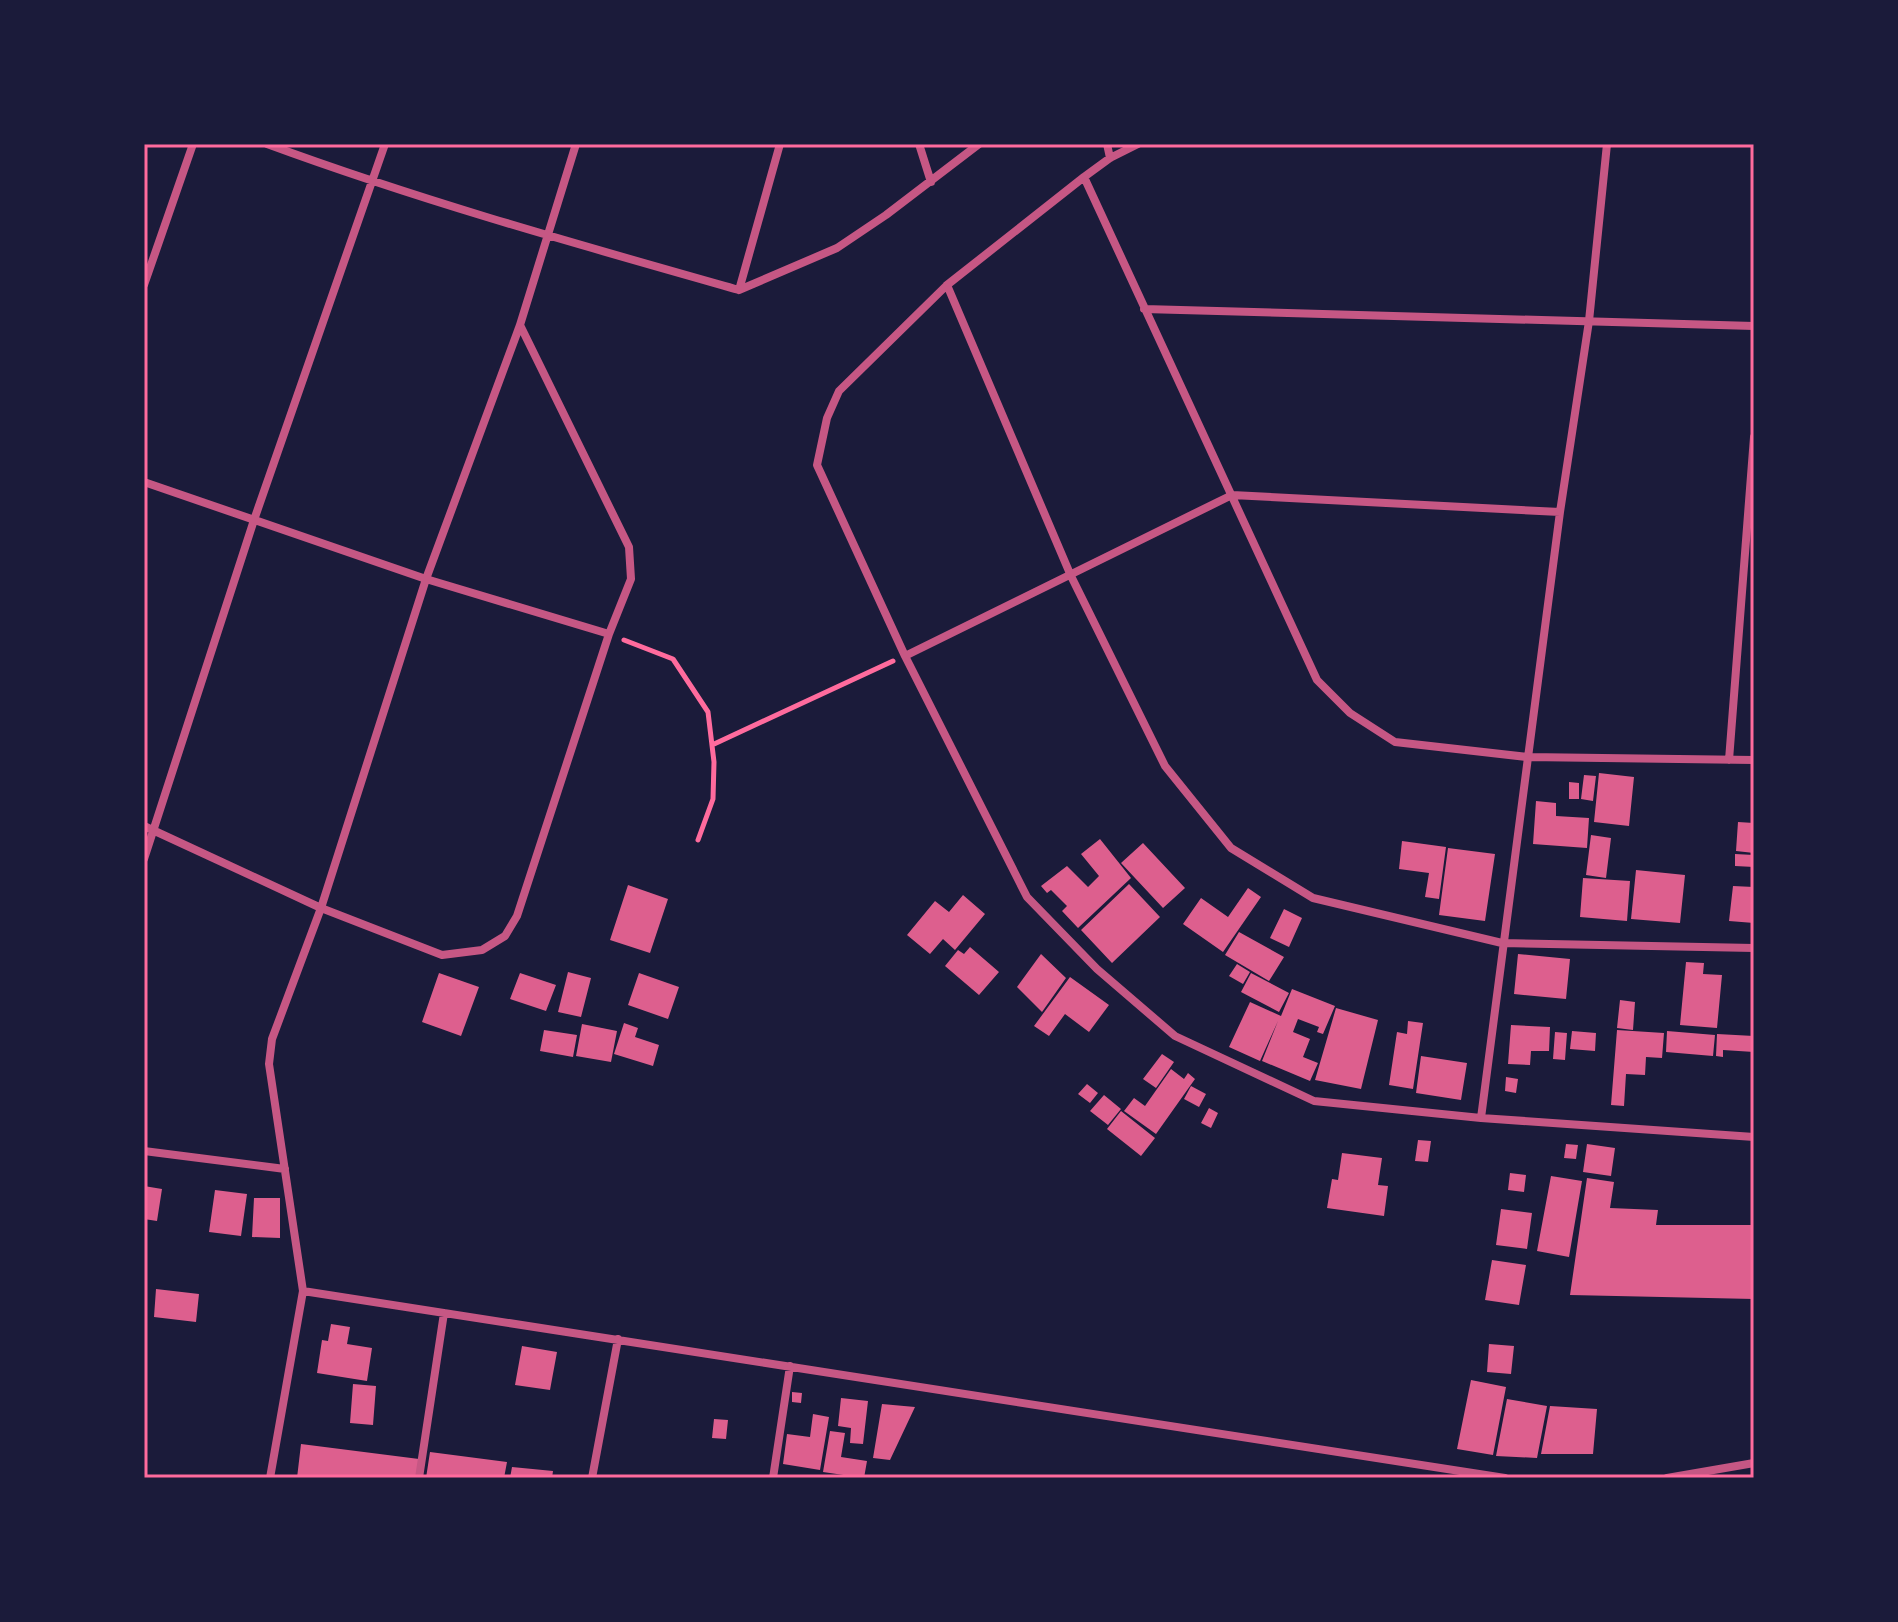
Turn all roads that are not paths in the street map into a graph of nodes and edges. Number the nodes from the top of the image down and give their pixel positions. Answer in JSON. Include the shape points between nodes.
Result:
{"nodes":[{"id":1,"x":193,"y":144,"type":"edge"},
{"id":2,"x":267,"y":144,"type":"edge"},
{"id":3,"x":385,"y":144,"type":"edge"},
{"id":4,"x":576,"y":144,"type":"edge"},
{"id":5,"x":780,"y":144,"type":"edge"},
{"id":6,"x":919,"y":144,"type":"edge"},
{"id":7,"x":979,"y":144,"type":"edge"},
{"id":8,"x":1107,"y":144,"type":"edge"},
{"id":9,"x":1138,"y":144,"type":"edge"},
{"id":10,"x":1607,"y":144,"type":"edge"},
{"id":11,"x":1110,"y":158,"type":"junction"},
{"id":12,"x":1084,"y":177,"type":"junction"},
{"id":13,"x":373,"y":182,"type":"junction"},
{"id":14,"x":931,"y":182,"type":"junction"},
{"id":15,"x":547,"y":236,"type":"junction"},
{"id":16,"x":144,"y":285,"type":"edge"},
{"id":17,"x":947,"y":285,"type":"junction"},
{"id":18,"x":739,"y":290,"type":"junction"},
{"id":19,"x":1144,"y":309,"type":"junction"},
{"id":20,"x":1589,"y":321,"type":"junction"},
{"id":21,"x":520,"y":325,"type":"junction"},
{"id":22,"x":1754,"y":326,"type":"edge"},
{"id":23,"x":1754,"y":437,"type":"edge"},
{"id":24,"x":144,"y":482,"type":"edge"},
{"id":25,"x":1232,"y":495,"type":"junction"},
{"id":26,"x":1560,"y":512,"type":"junction"},
{"id":27,"x":254,"y":520,"type":"junction"},
{"id":28,"x":1071,"y":576,"type":"junction"},
{"id":29,"x":426,"y":579,"type":"junction"},
{"id":30,"x":609,"y":634,"type":"junction"},
{"id":31,"x":905,"y":656,"type":"junction"},
{"id":32,"x":1527,"y":757,"type":"junction"},
{"id":33,"x":1729,"y":760,"type":"junction"},
{"id":34,"x":1754,"y":760,"type":"edge"},
{"id":35,"x":144,"y":826,"type":"edge"},
{"id":36,"x":154,"y":832,"type":"junction"},
{"id":37,"x":144,"y":859,"type":"edge"},
{"id":38,"x":321,"y":908,"type":"junction"},
{"id":39,"x":1502,"y":943,"type":"junction"},
{"id":40,"x":1754,"y":948,"type":"edge"},
{"id":41,"x":1481,"y":1118,"type":"junction"},
{"id":42,"x":1754,"y":1137,"type":"edge"},
{"id":43,"x":144,"y":1151,"type":"edge"},
{"id":44,"x":285,"y":1169,"type":"junction"},
{"id":45,"x":303,"y":1291,"type":"junction"},
{"id":46,"x":444,"y":1313,"type":"junction"},
{"id":47,"x":618,"y":1339,"type":"junction"},
{"id":48,"x":790,"y":1366,"type":"junction"},
{"id":49,"x":1754,"y":1463,"type":"edge"},
{"id":50,"x":270,"y":1478,"type":"edge"},
{"id":51,"x":419,"y":1478,"type":"edge"},
{"id":52,"x":592,"y":1478,"type":"edge"},
{"id":53,"x":773,"y":1478,"type":"edge"},
{"id":54,"x":1505,"y":1478,"type":"edge"},
{"id":55,"x":1667,"y":1478,"type":"edge"}],
"edges":[{"from":1,"to":16,"type":"street"},
{"from":2,"to":13,"type":"street"},
{"from":3,"to":13,"type":"street"},
{"from":4,"to":15,"type":"street"},
{"from":5,"to":18,"type":"street"},
{"from":6,"to":14,"type":"street"},
{"from":7,"to":14,"type":"street"},
{"from":8,"to":11,"type":"street"},
{"from":9,"to":11,"type":"street"},
{"from":10,"to":20,"type":"street"},
{"from":11,"to":12,"type":"street"},
{"from":12,"to":17,"type":"street"},
{"from":12,"to":19,"type":"street"},
{"from":13,"to":15,"type":"street"},
{"from":13,"to":27,"type":"street"},
{"from":14,"to":18,"type":"street","via":[[837,248]]},
{"from":15,"to":18,"type":"street"},
{"from":15,"to":21,"type":"street"},
{"from":17,"to":28,"type":"street"},
{"from":17,"to":31,"type":"street","via":[[839,391],[817,465]]},
{"from":19,"to":20,"type":"street"},
{"from":19,"to":25,"type":"street"},
{"from":20,"to":22,"type":"street"},
{"from":20,"to":26,"type":"street"},
{"from":21,"to":29,"type":"street"},
{"from":21,"to":30,"type":"street","via":[[629,547],[631,579]]},
{"from":23,"to":33,"type":"street"},
{"from":24,"to":27,"type":"street"},
{"from":25,"to":26,"type":"street"},
{"from":25,"to":28,"type":"street"},
{"from":25,"to":32,"type":"street","via":[[1317,680],[1350,713],[1395,742]]},
{"from":26,"to":32,"type":"street"},
{"from":27,"to":29,"type":"street"},
{"from":27,"to":36,"type":"street"},
{"from":28,"to":31,"type":"street"},
{"from":28,"to":39,"type":"street","via":[[1165,766],[1231,848],[1313,898]]},
{"from":29,"to":30,"type":"street"},
{"from":29,"to":38,"type":"street"},
{"from":30,"to":38,"type":"street","via":[[517,916],[505,936],[482,950],[442,955]]},
{"from":31,"to":41,"type":"street","via":[[1027,897],[1097,969],[1175,1036],[1314,1101]]},
{"from":32,"to":33,"type":"street"},
{"from":32,"to":39,"type":"street"},
{"from":33,"to":34,"type":"street"},
{"from":35,"to":36,"type":"street"},
{"from":36,"to":37,"type":"street"},
{"from":36,"to":38,"type":"street"},
{"from":38,"to":44,"type":"street","via":[[272,1039],[269,1064]]},
{"from":39,"to":40,"type":"street"},
{"from":39,"to":41,"type":"street"},
{"from":41,"to":42,"type":"street"},
{"from":43,"to":44,"type":"street"},
{"from":44,"to":45,"type":"street"},
{"from":45,"to":46,"type":"street"},
{"from":45,"to":50,"type":"street"},
{"from":46,"to":47,"type":"street"},
{"from":46,"to":51,"type":"street"},
{"from":47,"to":48,"type":"street"},
{"from":47,"to":52,"type":"street"},
{"from":48,"to":53,"type":"street"},
{"from":48,"to":54,"type":"street"},
{"from":49,"to":55,"type":"street"}]}
